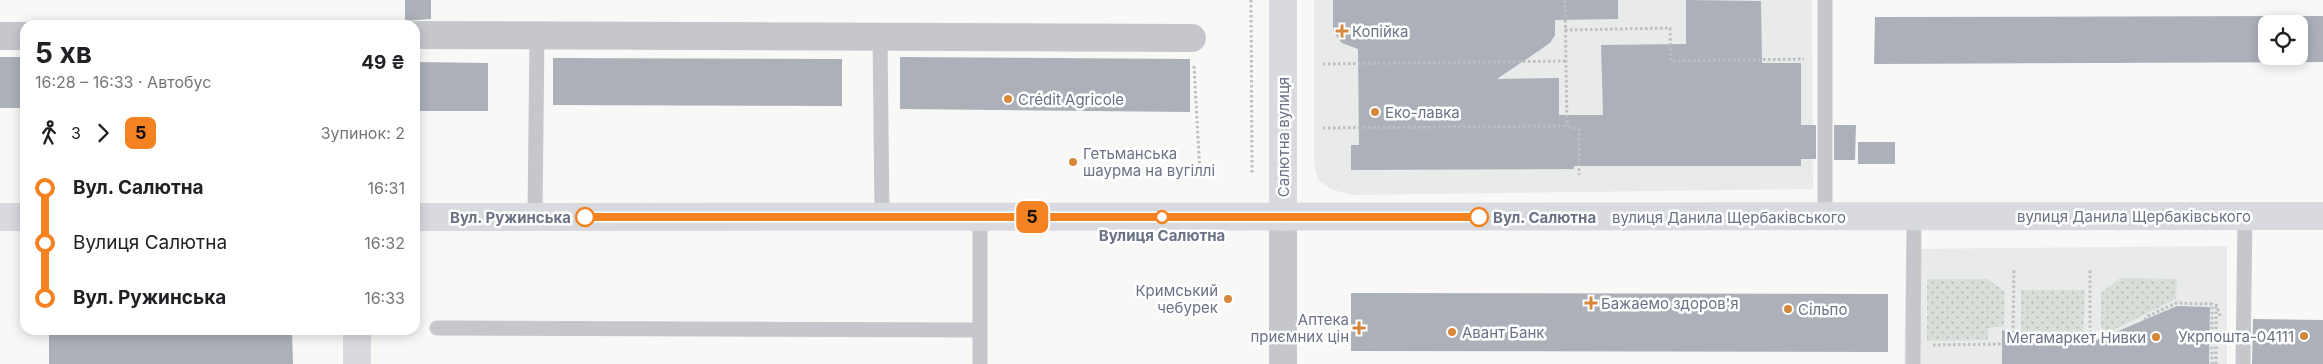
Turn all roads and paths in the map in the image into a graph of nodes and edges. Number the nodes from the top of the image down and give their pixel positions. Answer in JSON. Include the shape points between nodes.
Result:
{"nodes":[{"id":1,"x":1251,"y":0,"type":"edge"},
{"id":2,"x":1283,"y":0,"type":"edge"},
{"id":3,"x":1565,"y":0,"type":"edge"},
{"id":4,"x":1825,"y":0,"type":"edge"},
{"id":5,"x":1565,"y":30,"type":"junction"},
{"id":6,"x":420,"y":35,"type":"edge"},
{"id":7,"x":537,"y":35,"type":"junction"},
{"id":8,"x":0,"y":36,"type":"edge"},
{"id":9,"x":20,"y":36,"type":"edge"},
{"id":10,"x":880,"y":36,"type":"junction"},
{"id":11,"x":1192,"y":38,"type":"joint"},
{"id":12,"x":1825,"y":58,"type":"junction"},
{"id":13,"x":1566,"y":61,"type":"junction"},
{"id":14,"x":1323,"y":64,"type":"dead end"},
{"id":15,"x":1567,"y":126,"type":"junction"},
{"id":16,"x":1323,"y":128,"type":"dead end"},
{"id":17,"x":1200,"y":173,"type":"dead end"},
{"id":18,"x":1252,"y":173,"type":"dead end"},
{"id":19,"x":1579,"y":176,"type":"dead end"},
{"id":20,"x":882,"y":216,"type":"junction"},
{"id":21,"x":1825,"y":216,"type":"junction"},
{"id":22,"x":1914,"y":216,"type":"junction"},
{"id":23,"x":2245,"y":216,"type":"junction"},
{"id":24,"x":2323,"y":216,"type":"edge"},
{"id":25,"x":420,"y":217,"type":"edge"},
{"id":26,"x":535,"y":217,"type":"junction"},
{"id":27,"x":980,"y":217,"type":"junction"},
{"id":28,"x":1283,"y":217,"type":"junction"},
{"id":29,"x":0,"y":218,"type":"edge"},
{"id":30,"x":20,"y":218,"type":"edge"},
{"id":31,"x":2014,"y":268,"type":"dead end"},
{"id":32,"x":2090,"y":269,"type":"dead end"},
{"id":33,"x":2145,"y":320,"type":"dead end"},
{"id":34,"x":437,"y":328,"type":"dead end"},
{"id":35,"x":980,"y":330,"type":"junction"},
{"id":36,"x":2013,"y":333,"type":"dead end"},
{"id":37,"x":357,"y":335,"type":"edge"},
{"id":38,"x":2090,"y":343,"type":"dead end"},
{"id":39,"x":2002,"y":344,"type":"dead end"},
{"id":40,"x":1927,"y":345,"type":"dead end"},
{"id":41,"x":357,"y":364,"type":"edge"},
{"id":42,"x":980,"y":364,"type":"edge"},
{"id":43,"x":1283,"y":364,"type":"edge"},
{"id":44,"x":1913,"y":364,"type":"edge"},
{"id":45,"x":2212,"y":364,"type":"edge"},
{"id":46,"x":2243,"y":364,"type":"edge"}],
"edges":[{"from":1,"to":18,"type":"path"},
{"from":2,"to":28,"type":"main road","name":"Салютна вулиця"},
{"from":3,"to":5,"type":"path"},
{"from":4,"to":12,"type":"lane"},
{"from":5,"to":12,"type":"path","via":[[1670,28],[1671,61]]},
{"from":5,"to":13,"type":"path"},
{"from":6,"to":7,"type":"street"},
{"from":7,"to":10,"type":"street"},
{"from":7,"to":26,"type":"lane"},
{"from":8,"to":9,"type":"street"},
{"from":10,"to":11,"type":"street"},
{"from":10,"to":20,"type":"lane"},
{"from":11,"to":17,"type":"path"},
{"from":12,"to":21,"type":"lane"},
{"from":13,"to":14,"type":"path"},
{"from":13,"to":15,"type":"path"},
{"from":15,"to":16,"type":"path"},
{"from":15,"to":19,"type":"path","via":[[1579,130]]},
{"from":20,"to":26,"type":"main road","name":"вулиця Данила Щербаківського"},
{"from":20,"to":27,"type":"main road","name":"вулиця Данила Щербаківського"},
{"from":21,"to":22,"type":"main road","name":"вулиця Данила Щербаківського"},
{"from":21,"to":28,"type":"main road","name":"вулиця Данила Щербаківського"},
{"from":22,"to":23,"type":"main road","name":"вулиця Данила Щербаківського"},
{"from":22,"to":44,"type":"lane"},
{"from":23,"to":24,"type":"main road","name":"вулиця Данила Щербаківського"},
{"from":23,"to":46,"type":"lane"},
{"from":25,"to":26,"type":"main road","name":"вулиця Данила Щербаківського"},
{"from":27,"to":28,"type":"main road","name":"вулиця Данила Щербаківського"},
{"from":27,"to":35,"type":"lane"},
{"from":28,"to":43,"type":"street","name":"Салютна вулиця"},
{"from":29,"to":30,"type":"main road"},
{"from":31,"to":36,"type":"path"},
{"from":32,"to":38,"type":"path"},
{"from":33,"to":45,"type":"path","via":[[2176,303],[2212,304]]},
{"from":34,"to":35,"type":"lane"},
{"from":35,"to":42,"type":"lane"},
{"from":37,"to":41,"type":"main road"},
{"from":39,"to":40,"type":"path"}]}
